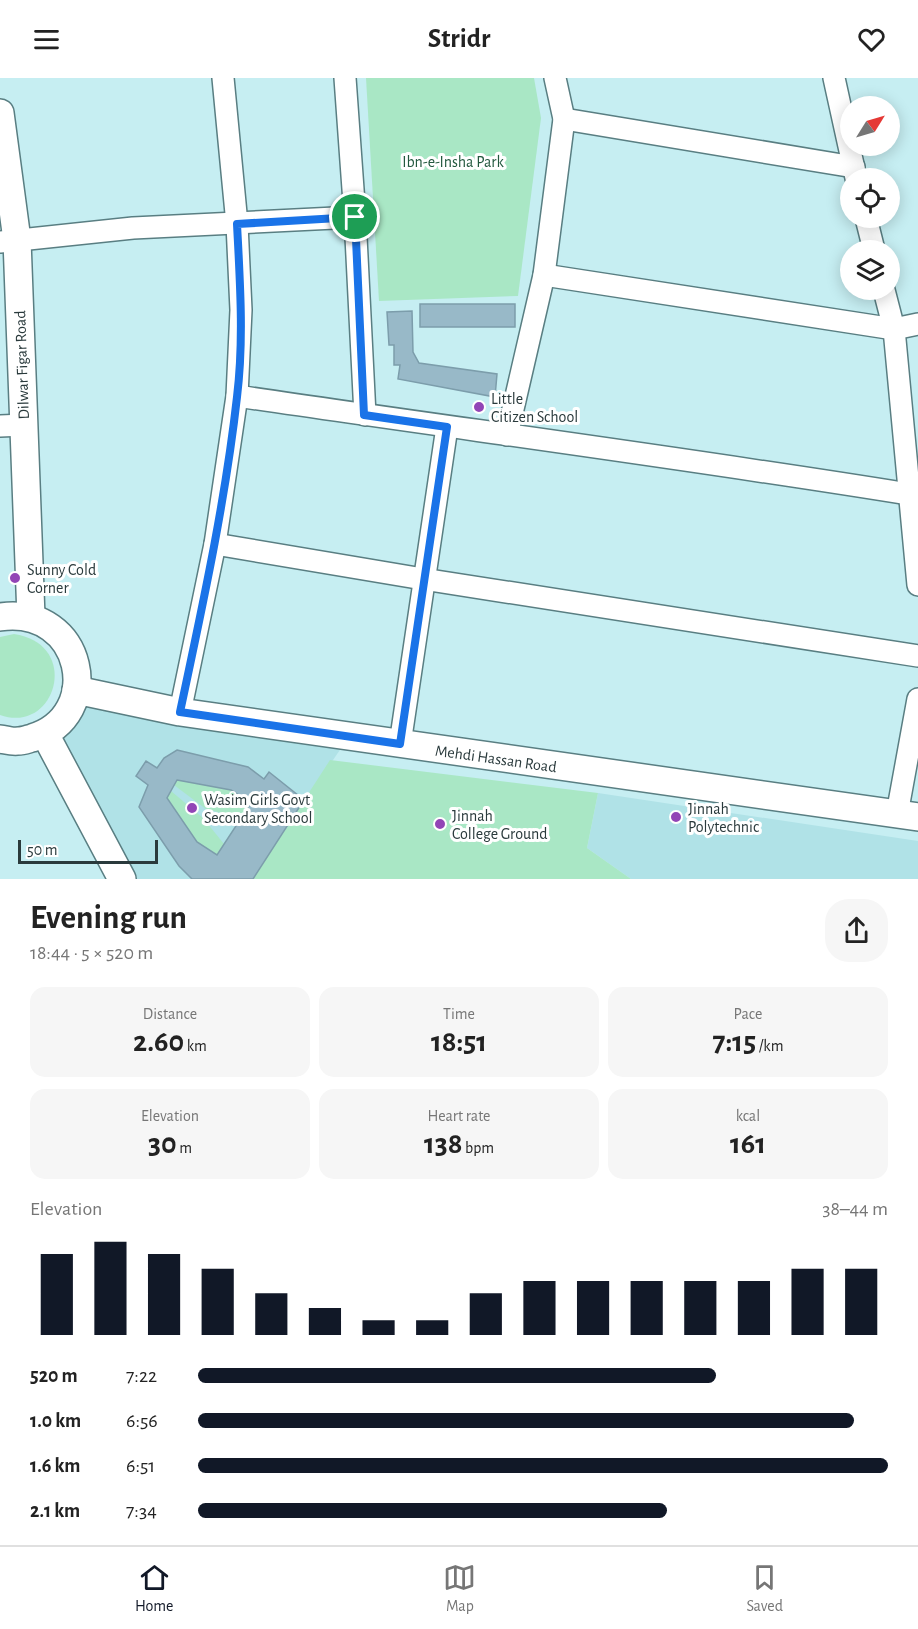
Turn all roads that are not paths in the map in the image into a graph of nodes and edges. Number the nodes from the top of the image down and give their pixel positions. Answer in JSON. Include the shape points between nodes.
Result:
{"nodes":[{"id":1,"x":223,"y":78,"type":"edge"},
{"id":2,"x":345,"y":78,"type":"edge"},
{"id":3,"x":555,"y":78,"type":"edge"},
{"id":4,"x":834,"y":78,"type":"edge"},
{"id":5,"x":0,"y":113,"type":"edge"},
{"id":6,"x":564,"y":119,"type":"junction"},
{"id":7,"x":854,"y":168,"type":"edge"},
{"id":8,"x":840,"y":170,"type":"edge"},
{"id":9,"x":355,"y":217,"type":"junction"},
{"id":10,"x":237,"y":224,"type":"junction"},
{"id":11,"x":8,"y":241,"type":"edge"},
{"id":12,"x":544,"y":275,"type":"junction"},
{"id":13,"x":887,"y":300,"type":"edge"},
{"id":14,"x":918,"y":324,"type":"edge"},
{"id":15,"x":894,"y":329,"type":"junction"},
{"id":16,"x":237,"y":396,"type":"junction"},
{"id":17,"x":364,"y":415,"type":"junction"},
{"id":18,"x":12,"y":426,"type":"edge"},
{"id":19,"x":447,"y":427,"type":"junction"},
{"id":20,"x":507,"y":435,"type":"junction"},
{"id":21,"x":908,"y":494,"type":"junction"},
{"id":22,"x":215,"y":544,"type":"junction"},
{"id":23,"x":423,"y":579,"type":"junction"},
{"id":24,"x":918,"y":585,"type":"edge"},
{"id":25,"x":0,"y":617,"type":"edge"},
{"id":26,"x":31,"y":617,"type":"junction"},
{"id":27,"x":918,"y":656,"type":"edge"},
{"id":28,"x":76,"y":690,"type":"junction"},
{"id":29,"x":918,"y":699,"type":"edge"},
{"id":30,"x":180,"y":712,"type":"junction"},
{"id":31,"x":45,"y":734,"type":"junction"},
{"id":32,"x":0,"y":739,"type":"edge"},
{"id":33,"x":400,"y":744,"type":"junction"},
{"id":34,"x":907,"y":816,"type":"edge"},
{"id":35,"x":122,"y":879,"type":"edge"}],
"edges":[{"from":1,"to":10,"type":"street"},
{"from":2,"to":9,"type":"street"},
{"from":3,"to":6,"type":"street"},
{"from":4,"to":7,"type":"street"},
{"from":5,"to":11,"type":"street","name":"Dilwar Figar Road"},
{"from":6,"to":8,"type":"street"},
{"from":6,"to":12,"type":"street"},
{"from":9,"to":10,"type":"street"},
{"from":9,"to":17,"type":"street"},
{"from":10,"to":11,"type":"street","via":[[133,228]]},
{"from":10,"to":16,"type":"street","via":[[241,310]]},
{"from":11,"to":18,"type":"street","name":"Dilwar Figar Road"},
{"from":12,"to":15,"type":"street"},
{"from":12,"to":20,"type":"street"},
{"from":13,"to":15,"type":"street"},
{"from":14,"to":15,"type":"street"},
{"from":15,"to":21,"type":"street"},
{"from":16,"to":17,"type":"street"},
{"from":16,"to":22,"type":"street"},
{"from":17,"to":19,"type":"street"},
{"from":18,"to":26,"type":"street","name":"Dilwar Figar Road"},
{"from":19,"to":20,"type":"street"},
{"from":19,"to":23,"type":"street"},
{"from":20,"to":21,"type":"street"},
{"from":21,"to":24,"type":"street"},
{"from":22,"to":23,"type":"street"},
{"from":22,"to":30,"type":"street"},
{"from":23,"to":27,"type":"street"},
{"from":23,"to":33,"type":"street"},
{"from":25,"to":26,"type":"street"},
{"from":26,"to":28,"type":"street","via":[[60,635],[72,653]]},
{"from":28,"to":30,"type":"street","name":"Mehdi Hassan Road"},
{"from":28,"to":31,"type":"street","via":[[62,720]]},
{"from":29,"to":34,"type":"street"},
{"from":30,"to":33,"type":"street","name":"Mehdi Hassan Road"},
{"from":31,"to":32,"type":"street","via":[[19,741]]},
{"from":31,"to":35,"type":"street"},
{"from":33,"to":34,"type":"street","name":"Mehdi Hassan Road"}]}
